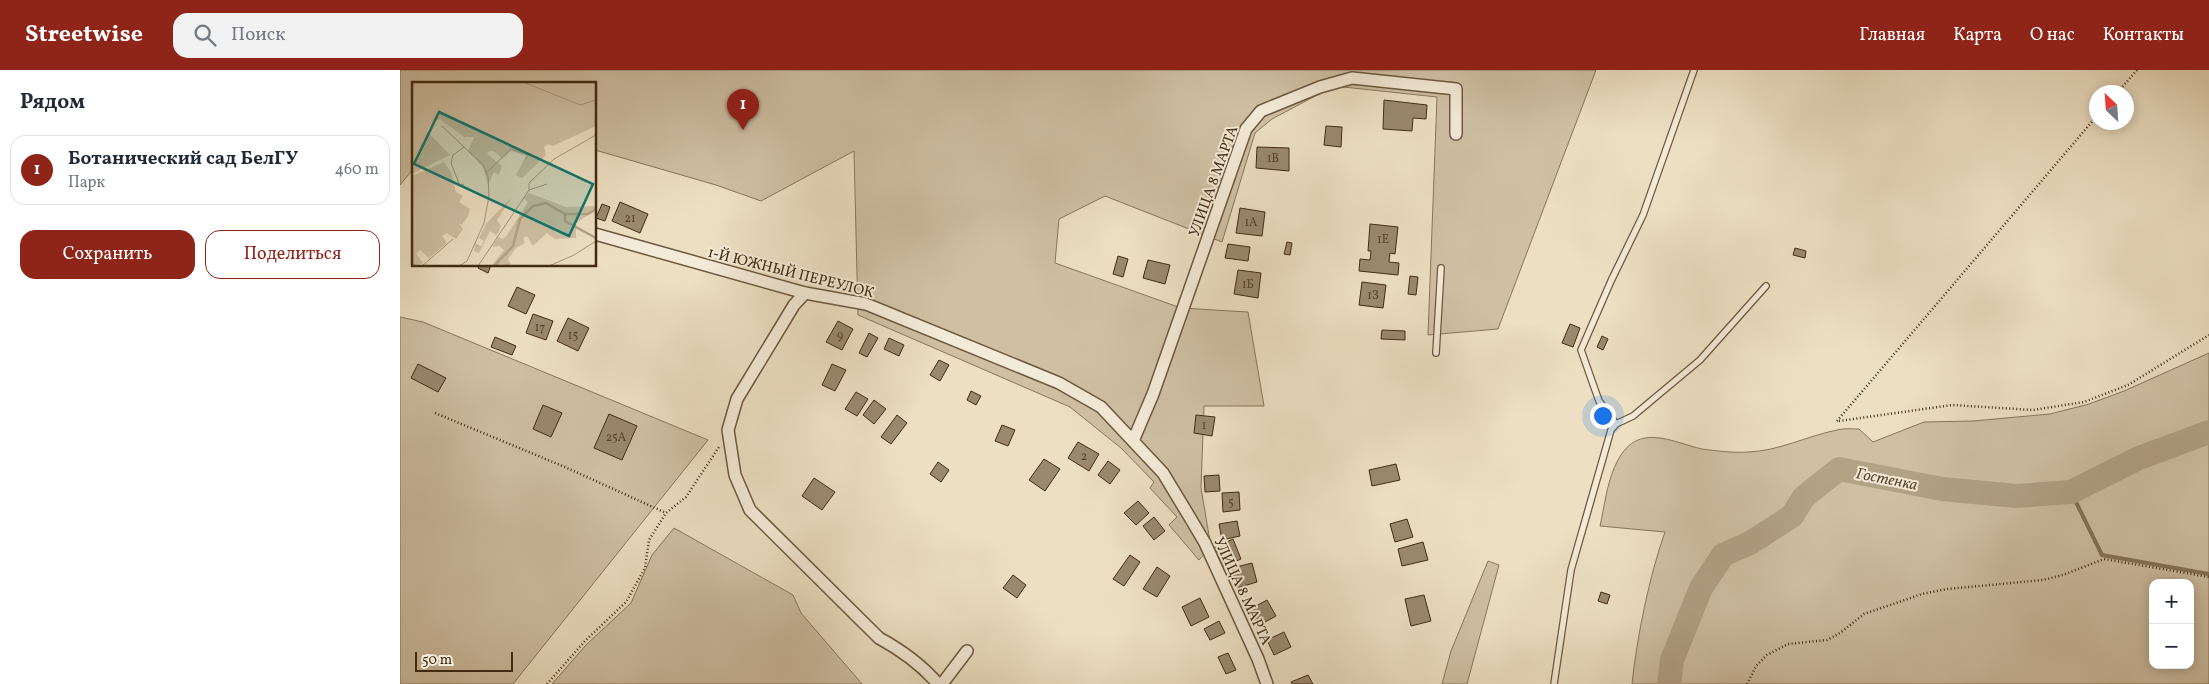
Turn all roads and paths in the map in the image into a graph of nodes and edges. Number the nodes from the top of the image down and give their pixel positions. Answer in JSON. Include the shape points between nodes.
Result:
{"nodes":[{"id":1,"x":1694,"y":70,"type":"edge"},
{"id":2,"x":2137,"y":70,"type":"edge"},
{"id":3,"x":2124,"y":85,"type":"edge"},
{"id":4,"x":2089,"y":125,"type":"edge"},
{"id":5,"x":1456,"y":134,"type":"dead end"},
{"id":6,"x":596,"y":234,"type":"edge"},
{"id":7,"x":1441,"y":268,"type":"dead end"},
{"id":8,"x":1766,"y":286,"type":"dead end"},
{"id":9,"x":805,"y":293,"type":"junction"},
{"id":10,"x":2209,"y":335,"type":"edge"},
{"id":11,"x":1436,"y":353,"type":"dead end"},
{"id":12,"x":1058,"y":383,"type":"joint"},
{"id":13,"x":435,"y":413,"type":"dead end"},
{"id":14,"x":1616,"y":424,"type":"junction"},
{"id":15,"x":728,"y":430,"type":"junction"},
{"id":16,"x":1134,"y":441,"type":"junction"},
{"id":17,"x":666,"y":513,"type":"junction"},
{"id":18,"x":2209,"y":577,"type":"edge"},
{"id":19,"x":967,"y":651,"type":"dead end"},
{"id":20,"x":547,"y":684,"type":"edge"},
{"id":21,"x":938,"y":684,"type":"edge"},
{"id":22,"x":942,"y":684,"type":"edge"},
{"id":23,"x":1267,"y":684,"type":"edge"},
{"id":24,"x":1554,"y":684,"type":"edge"},
{"id":25,"x":1747,"y":684,"type":"edge"}],
"edges":[{"from":1,"to":14,"type":"lane","via":[[1643,215],[1581,350],[1599,401]]},
{"from":2,"to":3,"type":"path"},
{"from":4,"to":10,"type":"path","via":[[1838,421],[1952,405],[2033,410],[2084,402],[2128,386]]},
{"from":5,"to":16,"type":"street","name":"УЛИЦА 8 МАРТА","via":[[1456,89],[1352,78],[1261,111],[1246,129]]},
{"from":6,"to":9,"type":"street","name":"1-Й ЮЖНЫЙ ПЕРЕУЛОК"},
{"from":7,"to":11,"type":"lane"},
{"from":8,"to":14,"type":"lane","via":[[1700,360],[1632,416]]},
{"from":9,"to":12,"type":"street","name":"1-Й ЮЖНЫЙ ПЕРЕУЛОК","via":[[866,304]]},
{"from":9,"to":15,"type":"street","via":[[794,305],[737,399]]},
{"from":12,"to":16,"type":"street","name":"УЛИЦА 8 МАРТА","via":[[1101,407]]},
{"from":13,"to":17,"type":"path"},
{"from":14,"to":24,"type":"lane","via":[[1609,437],[1571,570]]},
{"from":15,"to":17,"type":"path","via":[[696,484]]},
{"from":15,"to":21,"type":"street","via":[[735,475],[750,510],[879,638],[926,670]]},
{"from":16,"to":23,"type":"street","name":"УЛИЦА 8 МАРТА","via":[[1163,473],[1205,543]]},
{"from":17,"to":20,"type":"path","via":[[649,540],[645,568],[626,602]]},
{"from":18,"to":25,"type":"path","via":[[2104,559],[2043,580],[1922,594],[1864,614],[1827,640],[1788,644],[1767,655],[1756,666]]},
{"from":19,"to":22,"type":"street"}]}
